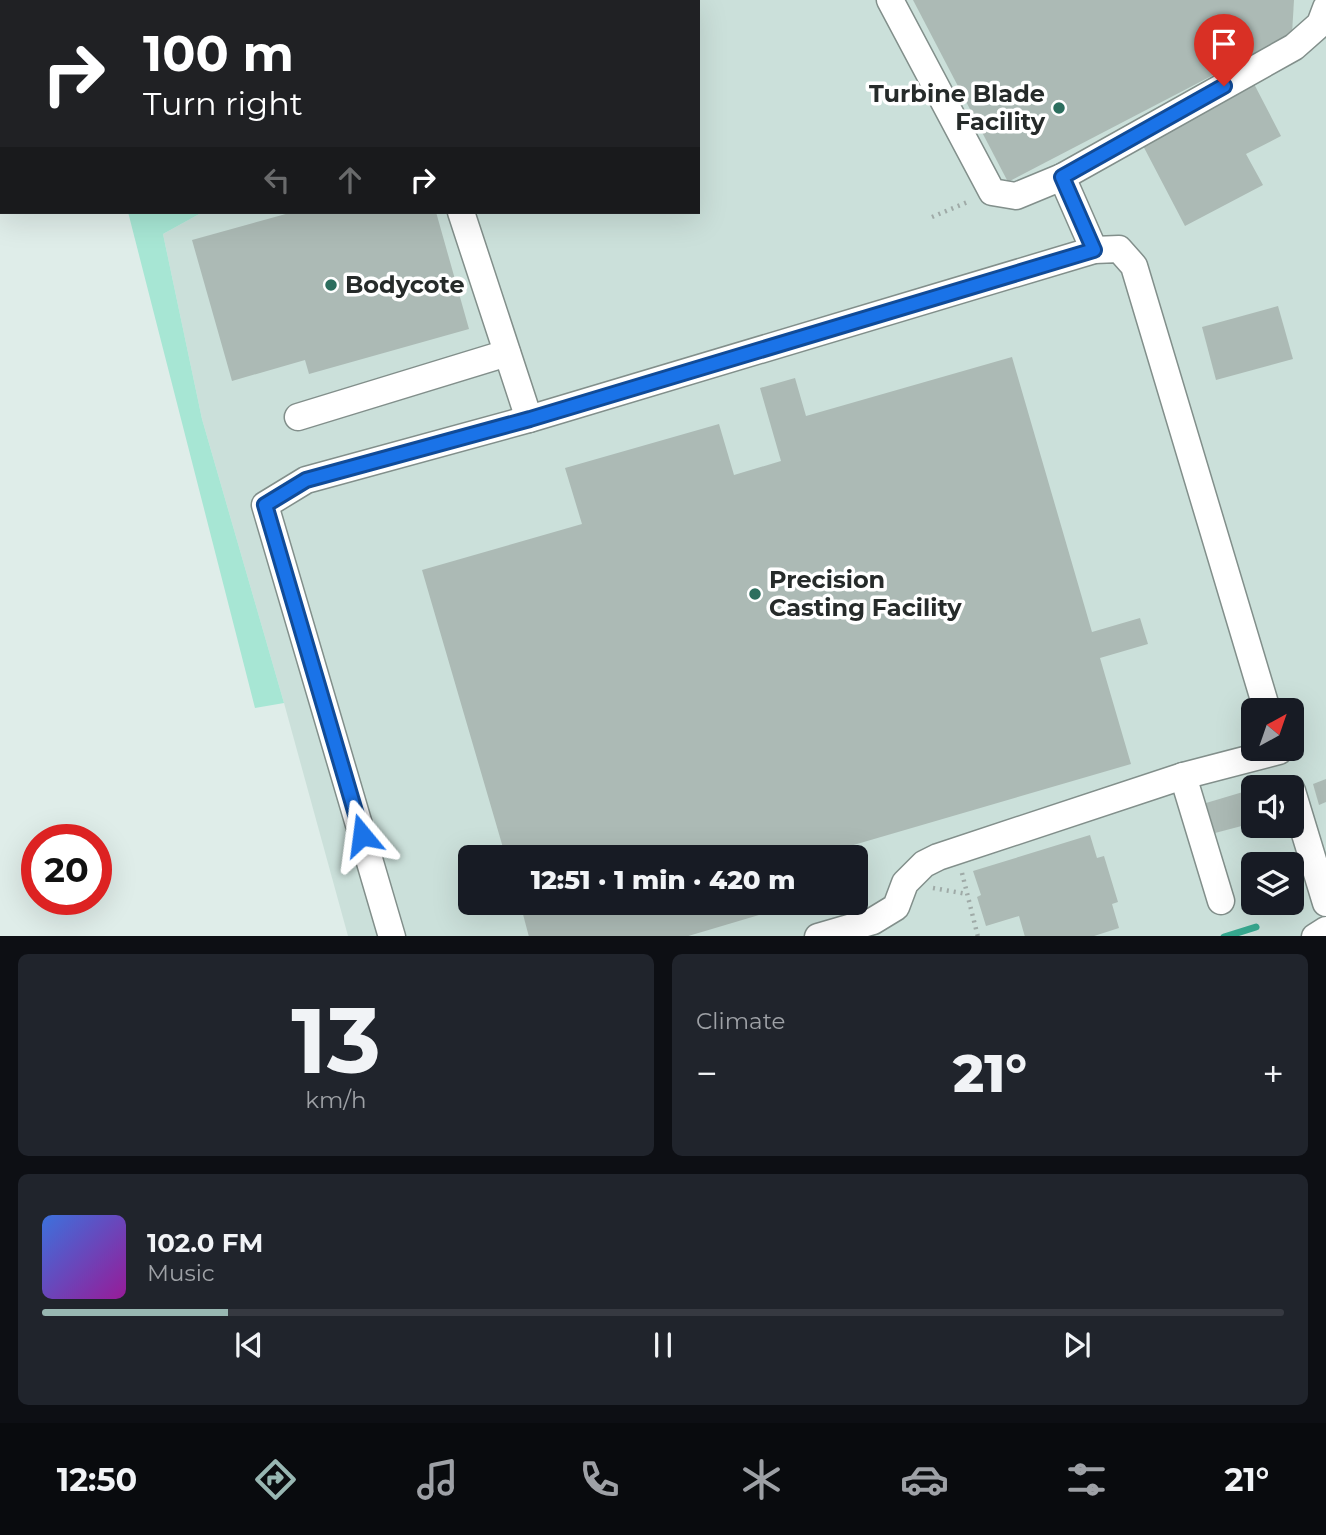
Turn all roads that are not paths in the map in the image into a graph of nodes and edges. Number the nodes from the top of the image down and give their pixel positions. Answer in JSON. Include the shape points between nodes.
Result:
{"nodes":[{"id":1,"x":890,"y":0,"type":"edge"},
{"id":2,"x":1326,"y":8,"type":"edge"},
{"id":3,"x":1062,"y":177,"type":"junction"},
{"id":4,"x":462,"y":214,"type":"edge"},
{"id":5,"x":1094,"y":250,"type":"junction"},
{"id":6,"x":508,"y":353,"type":"junction"},
{"id":7,"x":298,"y":417,"type":"dead end"},
{"id":8,"x":530,"y":419,"type":"junction"},
{"id":9,"x":1263,"y":698,"type":"edge"},
{"id":10,"x":1241,"y":760,"type":"edge"},
{"id":11,"x":1183,"y":776,"type":"junction"},
{"id":12,"x":1304,"y":831,"type":"edge"},
{"id":13,"x":1221,"y":901,"type":"dead end"},
{"id":14,"x":1326,"y":903,"type":"edge"},
{"id":15,"x":1326,"y":930,"type":"edge"},
{"id":16,"x":392,"y":936,"type":"edge"},
{"id":17,"x":818,"y":936,"type":"edge"},
{"id":18,"x":1315,"y":936,"type":"edge"}],
"edges":[{"from":1,"to":3,"type":"lane","via":[[992,192],[1016,197]]},
{"from":2,"to":3,"type":"lane","via":[[1320,24],[1294,47]]},
{"from":3,"to":5,"type":"lane"},
{"from":4,"to":6,"type":"lane"},
{"from":5,"to":8,"type":"lane"},
{"from":5,"to":9,"type":"lane","via":[[1119,249],[1134,266]]},
{"from":6,"to":7,"type":"lane"},
{"from":6,"to":8,"type":"lane"},
{"from":8,"to":16,"type":"lane","via":[[306,480],[265,505]]},
{"from":10,"to":11,"type":"lane"},
{"from":11,"to":13,"type":"lane"},
{"from":11,"to":17,"type":"lane","via":[[924,864],[905,883],[896,906],[873,921]]},
{"from":12,"to":14,"type":"lane"},
{"from":15,"to":18,"type":"lane"}]}
